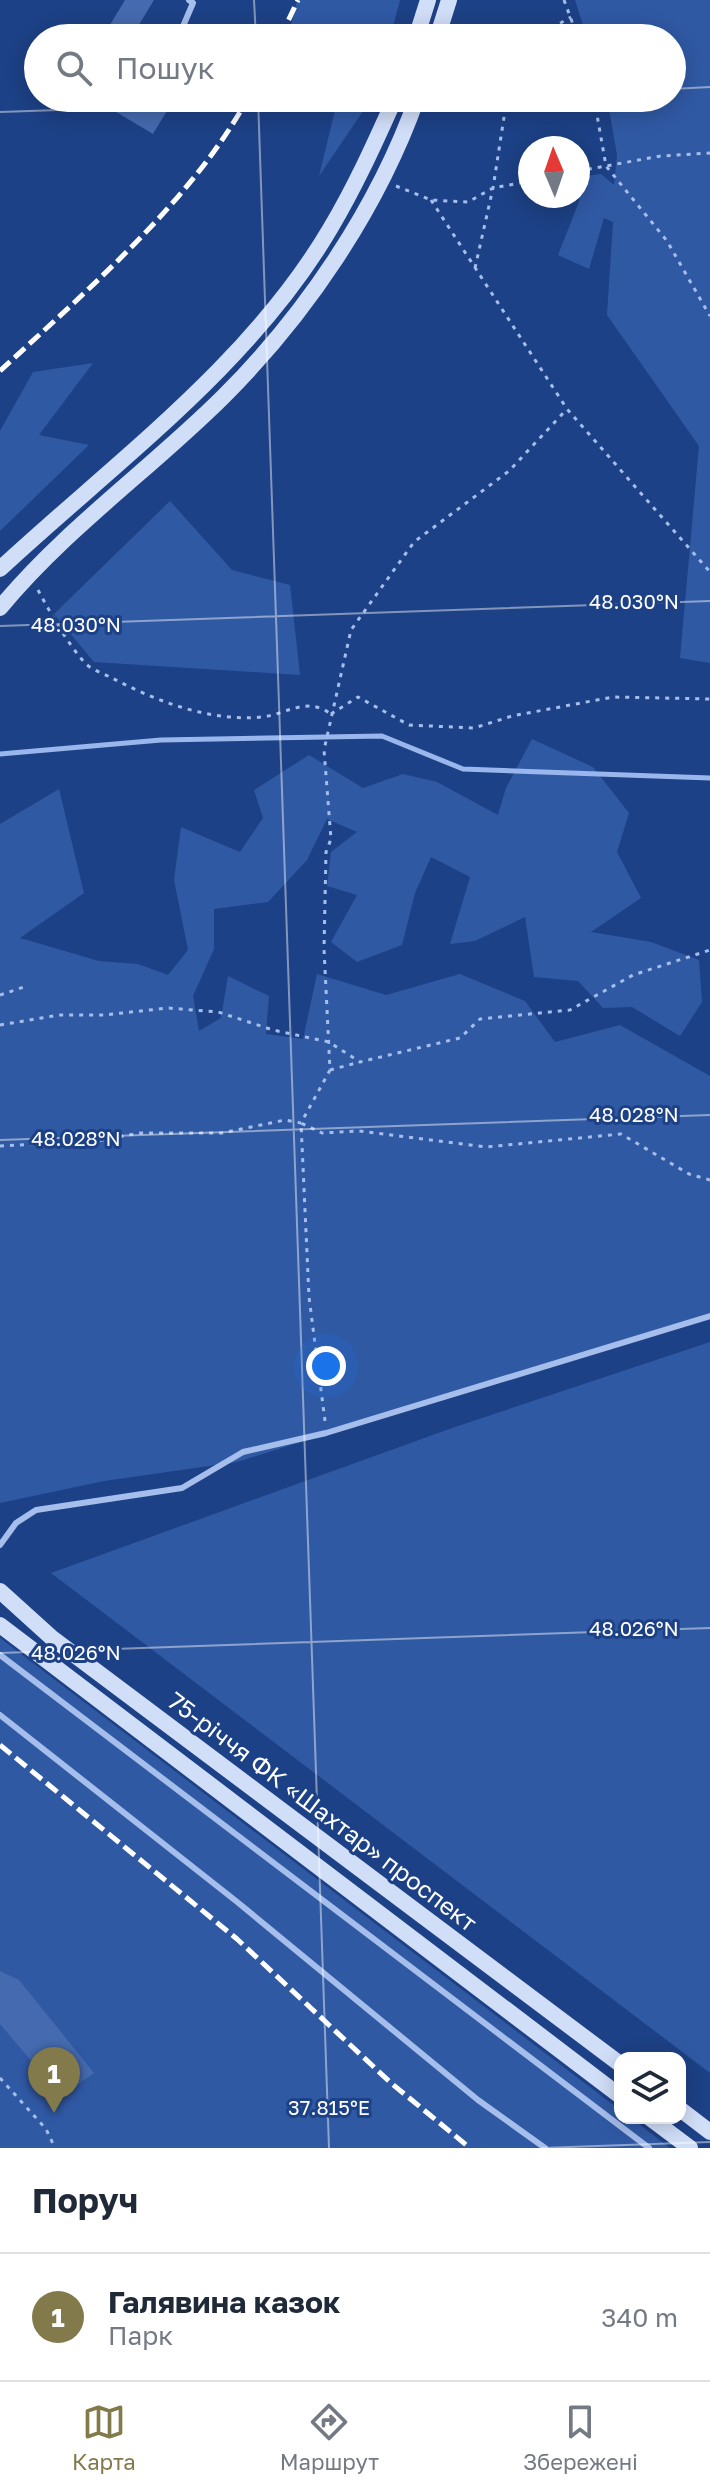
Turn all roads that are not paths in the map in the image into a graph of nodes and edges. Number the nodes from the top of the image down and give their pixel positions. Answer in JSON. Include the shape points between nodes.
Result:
{"nodes":[{"id":1,"x":189,"y":0,"type":"edge"},
{"id":2,"x":428,"y":0,"type":"edge"},
{"id":3,"x":449,"y":0,"type":"edge"},
{"id":4,"x":184,"y":24,"type":"edge"},
{"id":5,"x":420,"y":24,"type":"edge"},
{"id":6,"x":441,"y":24,"type":"edge"},
{"id":7,"x":388,"y":112,"type":"edge"},
{"id":8,"x":411,"y":112,"type":"edge"},
{"id":9,"x":0,"y":569,"type":"edge"},
{"id":10,"x":0,"y":608,"type":"edge"},
{"id":11,"x":710,"y":1316,"type":"edge"},
{"id":12,"x":0,"y":1545,"type":"edge"},
{"id":13,"x":0,"y":1591,"type":"edge"},
{"id":14,"x":0,"y":1625,"type":"edge"},
{"id":15,"x":0,"y":1655,"type":"edge"},
{"id":16,"x":0,"y":1715,"type":"edge"},
{"id":17,"x":614,"y":2060,"type":"edge"},
{"id":18,"x":614,"y":2091,"type":"edge"},
{"id":19,"x":686,"y":2114,"type":"edge"},
{"id":20,"x":658,"y":2124,"type":"edge"},
{"id":21,"x":710,"y":2132,"type":"edge"},
{"id":22,"x":545,"y":2148,"type":"edge"},
{"id":23,"x":649,"y":2148,"type":"edge"},
{"id":24,"x":690,"y":2148,"type":"edge"}],
"edges":[{"from":1,"to":4,"type":"lane","via":[[193,3]]},
{"from":2,"to":5,"type":"main road"},
{"from":3,"to":6,"type":"main road"},
{"from":7,"to":9,"type":"main road","via":[[329,231],[278,302],[214,375]]},
{"from":8,"to":10,"type":"main road","via":[[381,179],[293,320],[225,395],[49,556]]},
{"from":11,"to":12,"type":"lane","via":[[326,1433],[243,1452],[182,1488],[36,1510],[16,1523]]},
{"from":13,"to":17,"type":"main road","name":"75-річчя ФК «Шахтар» проспект","via":[[52,1638]]},
{"from":14,"to":18,"type":"main road","name":"75-річчя ФК «Шахтар» проспект"},
{"from":15,"to":23,"type":"lane"},
{"from":16,"to":22,"type":"lane","via":[[478,2100]]},
{"from":19,"to":21,"type":"main road"},
{"from":20,"to":24,"type":"main road"}]}
